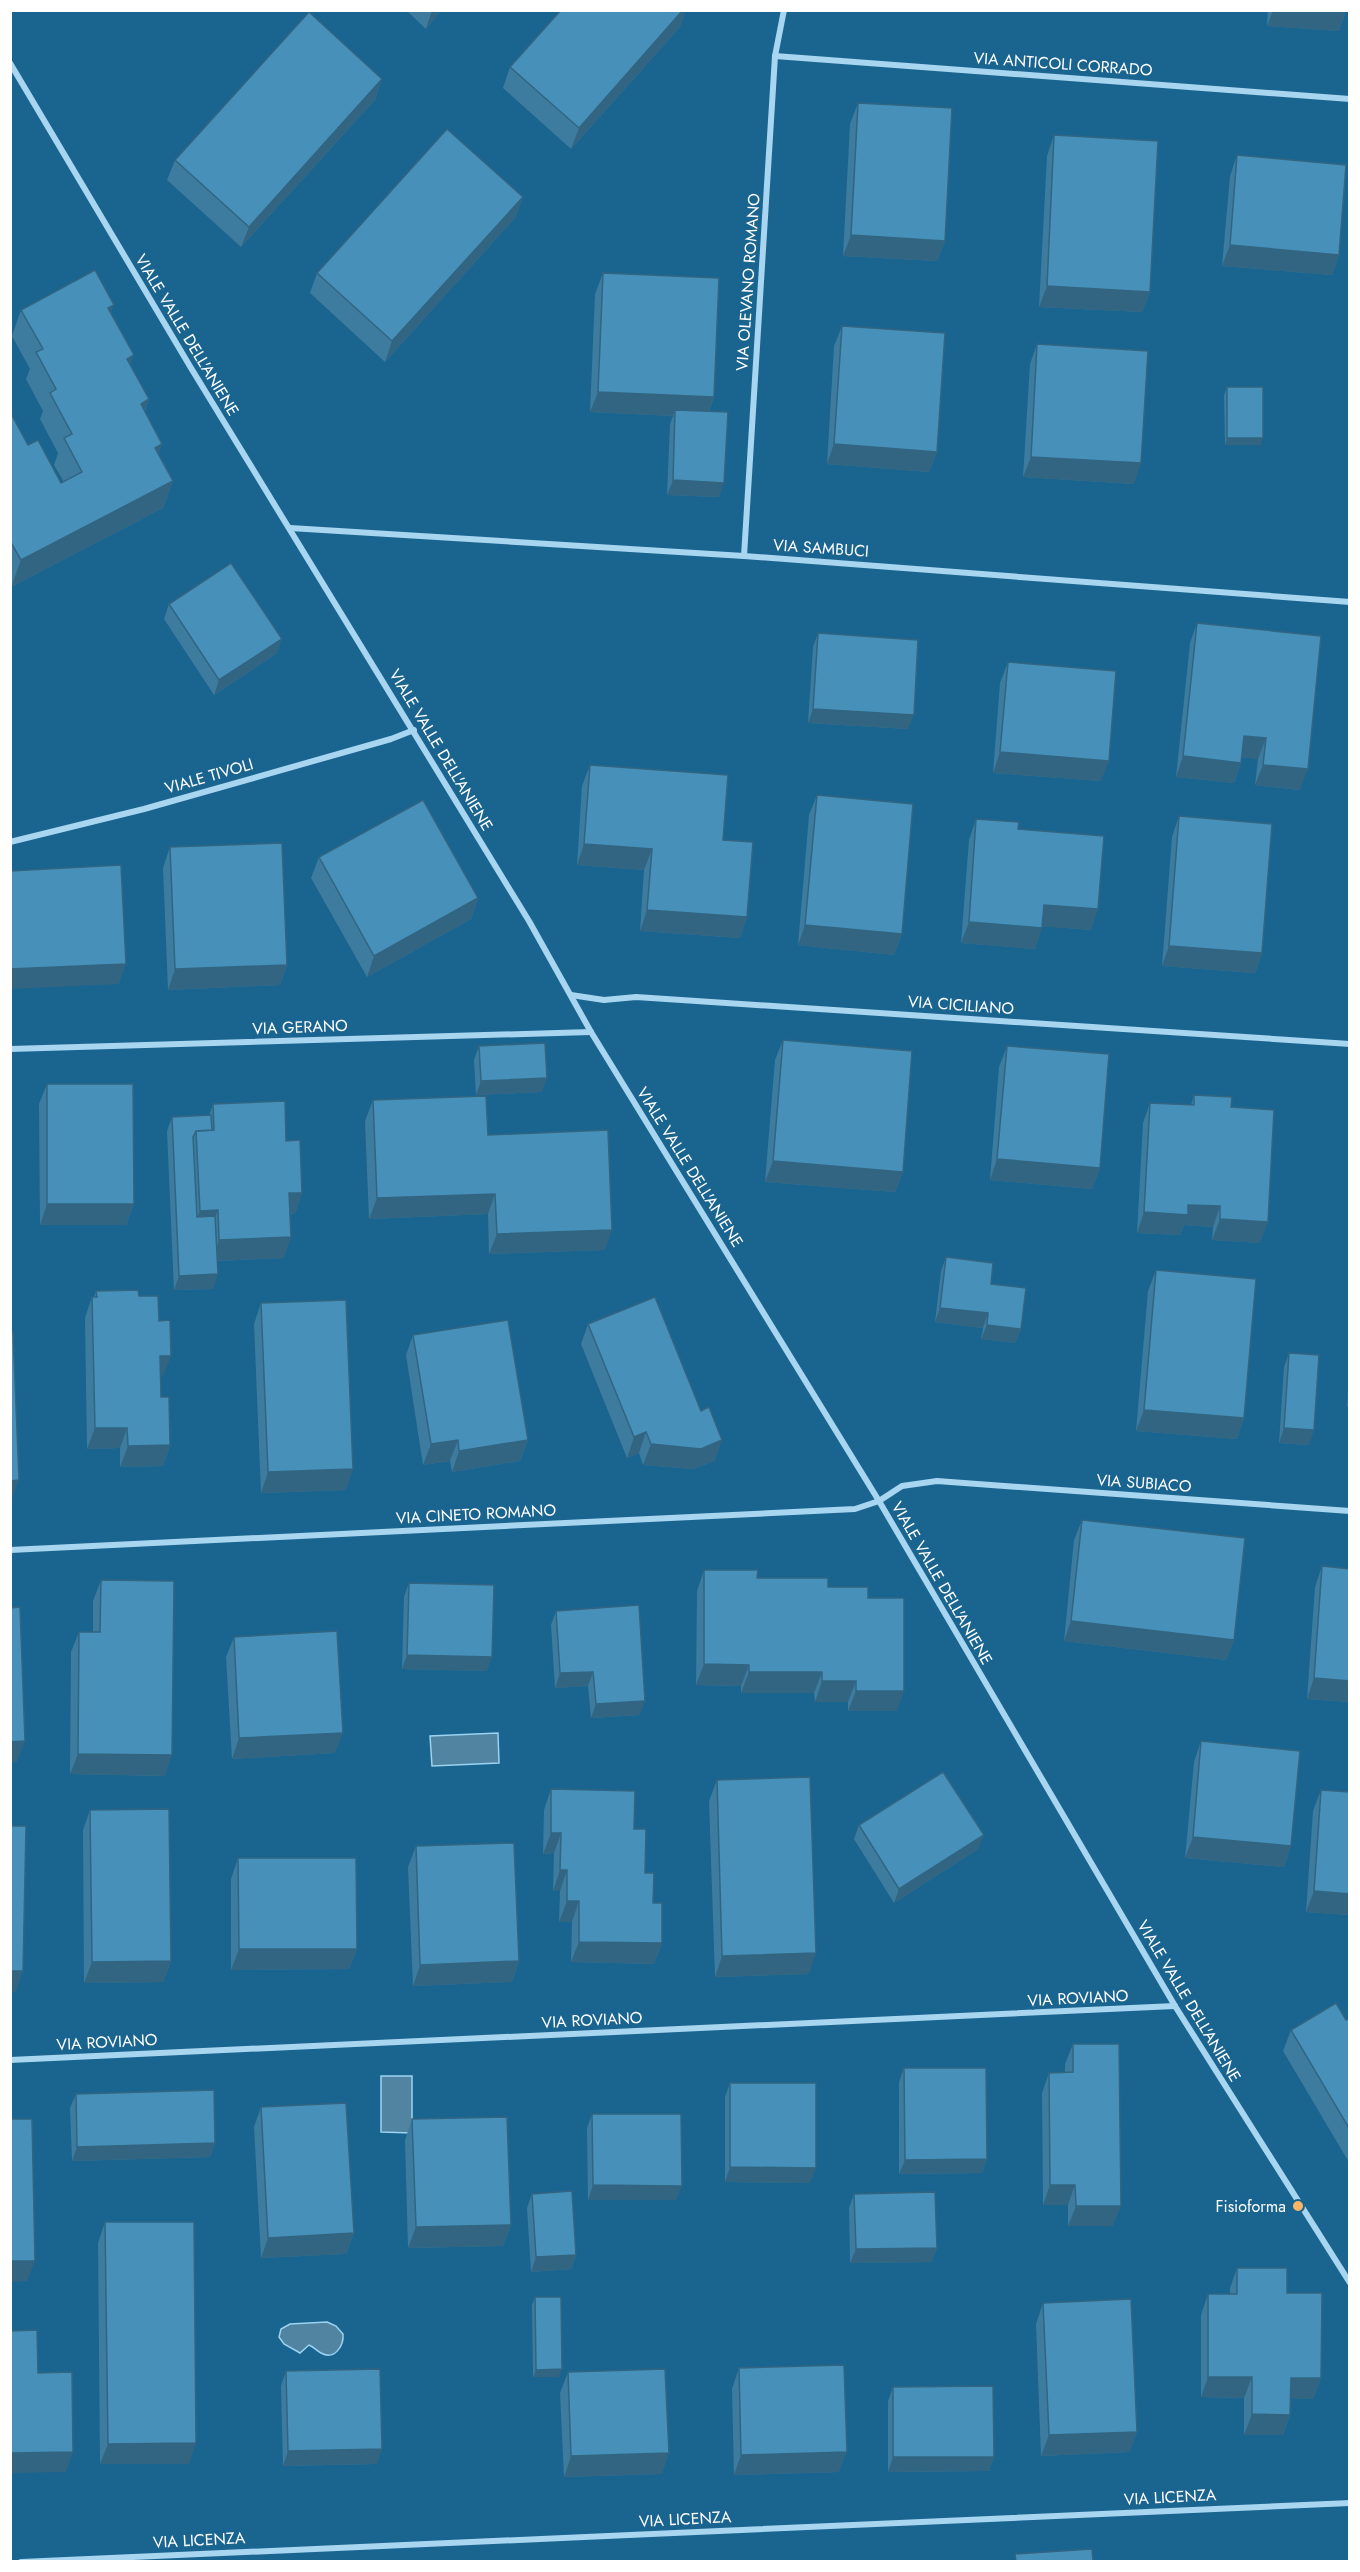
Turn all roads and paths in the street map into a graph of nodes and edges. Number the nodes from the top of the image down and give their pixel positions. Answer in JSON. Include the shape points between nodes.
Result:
{"nodes":[{"id":1,"x":784,"y":10,"type":"edge"},
{"id":2,"x":776,"y":56,"type":"junction"},
{"id":3,"x":10,"y":63,"type":"edge"},
{"id":4,"x":1350,"y":99,"type":"edge"},
{"id":5,"x":290,"y":528,"type":"junction"},
{"id":6,"x":744,"y":556,"type":"junction"},
{"id":7,"x":1350,"y":602,"type":"edge"},
{"id":8,"x":414,"y":730,"type":"junction"},
{"id":9,"x":10,"y":842,"type":"edge"},
{"id":10,"x":571,"y":995,"type":"junction"},
{"id":11,"x":591,"y":1032,"type":"junction"},
{"id":12,"x":1350,"y":1044,"type":"edge"},
{"id":13,"x":10,"y":1049,"type":"edge"},
{"id":14,"x":937,"y":1481,"type":"joint"},
{"id":15,"x":879,"y":1501,"type":"junction"},
{"id":16,"x":1350,"y":1511,"type":"edge"},
{"id":17,"x":10,"y":1550,"type":"edge"},
{"id":18,"x":1175,"y":2006,"type":"junction"},
{"id":19,"x":10,"y":2060,"type":"edge"},
{"id":20,"x":1350,"y":2283,"type":"edge"},
{"id":21,"x":1350,"y":2503,"type":"edge"},
{"id":22,"x":21,"y":2562,"type":"edge"}],
"edges":[{"from":1,"to":2,"type":"street","name":"VIA OLEVANO ROMANO"},
{"from":2,"to":4,"type":"street","name":"VIA ANTICOLI CORRADO"},
{"from":2,"to":6,"type":"street","name":"VIA OLEVANO ROMANO"},
{"from":3,"to":5,"type":"street","name":"VIALE VALLE DELL'ANIENE","via":[[190,368]]},
{"from":5,"to":6,"type":"street","name":"VIA SAMBUCI"},
{"from":5,"to":8,"type":"street","name":"VIALE VALLE DELL'ANIENE"},
{"from":6,"to":7,"type":"street","name":"VIA SAMBUCI"},
{"from":8,"to":9,"type":"street","name":"VIALE TIVOLI","via":[[144,808]]},
{"from":8,"to":10,"type":"street","name":"VIALE VALLE DELL'ANIENE"},
{"from":10,"to":11,"type":"street","name":"VIALE VALLE DELL'ANIENE"},
{"from":10,"to":12,"type":"street","name":"VIA CICILIANO"},
{"from":11,"to":13,"type":"street","name":"VIA GERANO"},
{"from":11,"to":15,"type":"street","name":"VIALE VALLE DELL'ANIENE"},
{"from":14,"to":15,"type":"street","name":"VIA CINETO ROMANO","via":[[902,1486]]},
{"from":14,"to":16,"type":"street","name":"VIA SUBIACO"},
{"from":15,"to":17,"type":"street","name":"VIA CINETO ROMANO","via":[[855,1509]]},
{"from":15,"to":18,"type":"street","name":"VIALE VALLE DELL'ANIENE"},
{"from":18,"to":19,"type":"street","name":"VIA ROVIANO"},
{"from":18,"to":20,"type":"street","name":"VIALE VALLE DELL'ANIENE"},
{"from":21,"to":22,"type":"street","name":"VIA LICENZA"}]}
